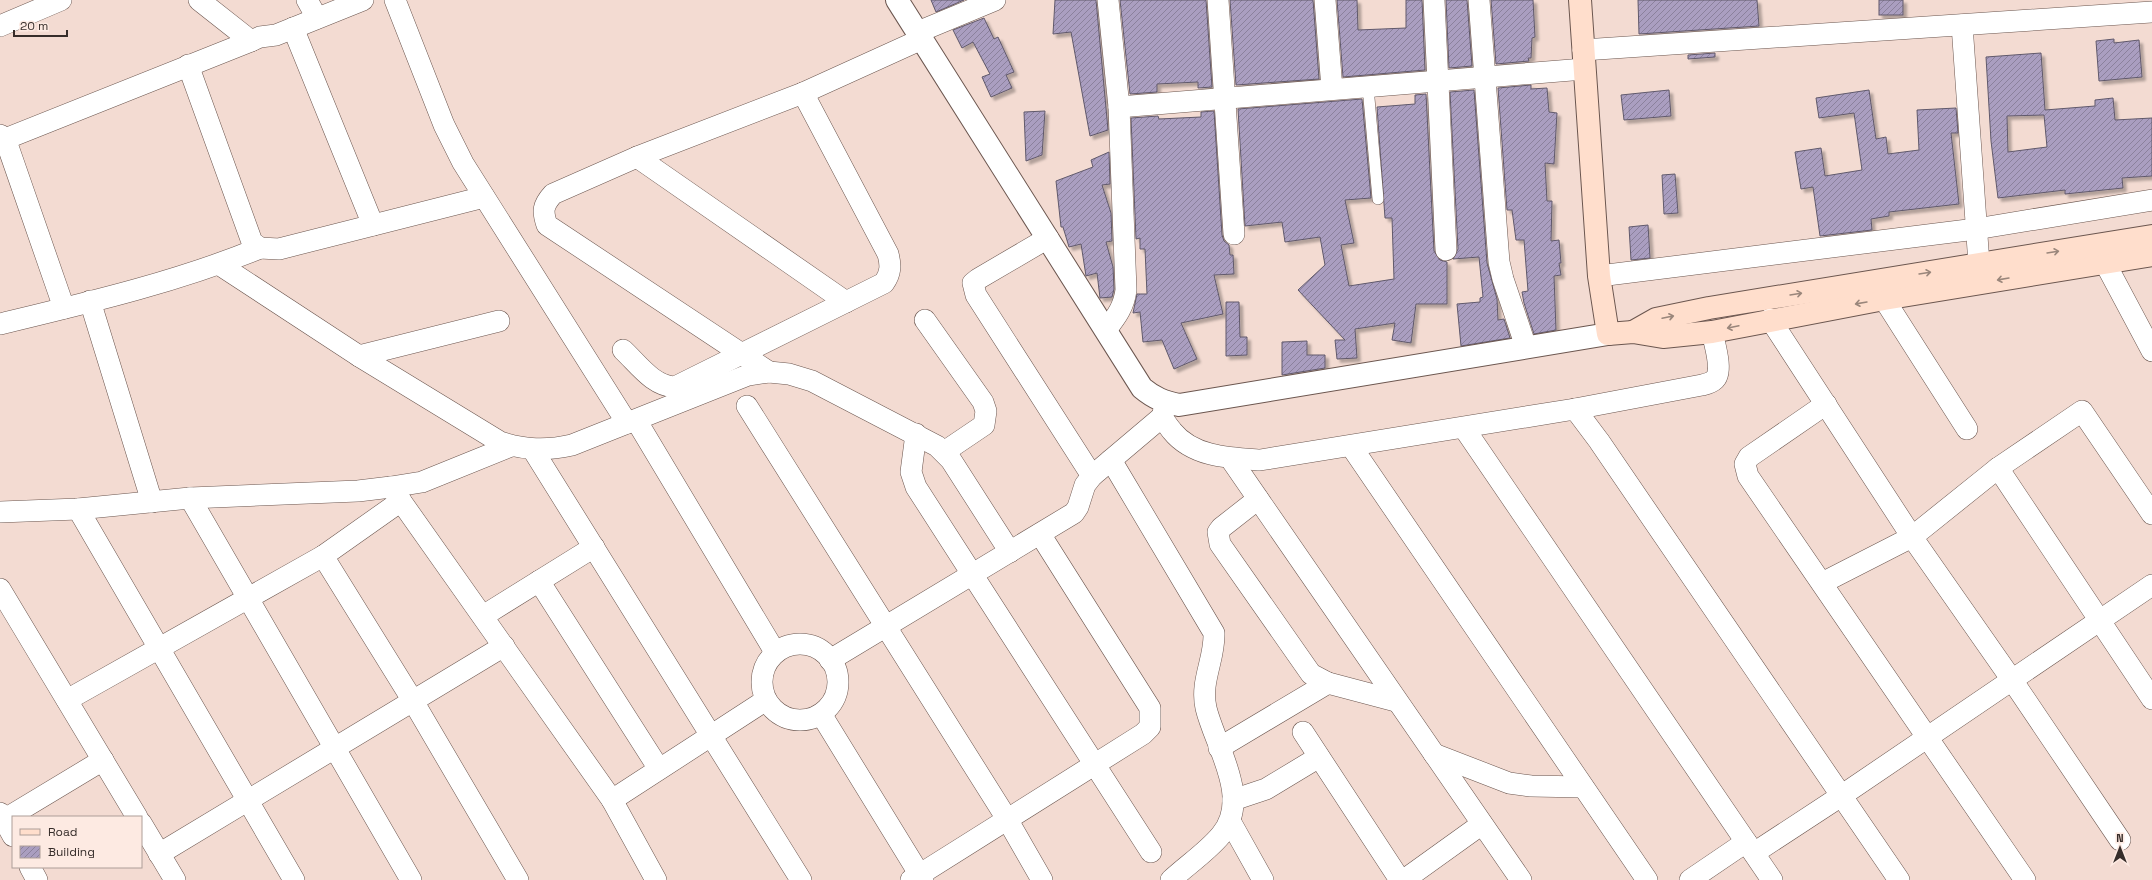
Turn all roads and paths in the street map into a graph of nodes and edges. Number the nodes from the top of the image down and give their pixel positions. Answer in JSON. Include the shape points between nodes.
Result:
{"nodes":[{"id":1,"x":60,"y":0,"type":"edge"},
{"id":2,"x":199,"y":0,"type":"edge"},
{"id":3,"x":307,"y":0,"type":"edge"},
{"id":4,"x":363,"y":0,"type":"edge"},
{"id":5,"x":395,"y":0,"type":"edge"},
{"id":6,"x":897,"y":0,"type":"edge"},
{"id":7,"x":995,"y":0,"type":"edge"},
{"id":8,"x":1108,"y":0,"type":"edge"},
{"id":9,"x":1218,"y":0,"type":"edge"},
{"id":10,"x":1325,"y":0,"type":"edge"},
{"id":11,"x":1434,"y":0,"type":"edge"},
{"id":12,"x":1480,"y":0,"type":"edge"},
{"id":13,"x":1580,"y":0,"type":"edge"},
{"id":14,"x":2152,"y":0,"type":"edge"},
{"id":15,"x":2152,"y":6,"type":"edge"},
{"id":16,"x":2152,"y":12,"type":"edge"},
{"id":17,"x":317,"y":18,"type":"junction"},
{"id":18,"x":1962,"y":25,"type":"junction"},
{"id":19,"x":0,"y":26,"type":"edge"},
{"id":20,"x":293,"y":28,"type":"junction"},
{"id":21,"x":920,"y":36,"type":"junction"},
{"id":22,"x":251,"y":41,"type":"junction"},
{"id":23,"x":1584,"y":59,"type":"junction"},
{"id":24,"x":188,"y":65,"type":"junction"},
{"id":25,"x":1485,"y":77,"type":"junction"},
{"id":26,"x":1439,"y":80,"type":"junction"},
{"id":27,"x":1368,"y":87,"type":"junction"},
{"id":28,"x":1332,"y":89,"type":"junction"},
{"id":29,"x":803,"y":92,"type":"junction"},
{"id":30,"x":1224,"y":98,"type":"junction"},
{"id":31,"x":1119,"y":107,"type":"junction"},
{"id":32,"x":2,"y":138,"type":"edge"},
{"id":33,"x":637,"y":157,"type":"junction"},
{"id":34,"x":484,"y":197,"type":"junction"},
{"id":35,"x":1378,"y":199,"type":"dead end"},
{"id":36,"x":2152,"y":200,"type":"edge"},
{"id":37,"x":373,"y":225,"type":"junction"},
{"id":38,"x":1976,"y":230,"type":"junction"},
{"id":39,"x":1234,"y":234,"type":"dead end"},
{"id":40,"x":2152,"y":236,"type":"edge"},
{"id":41,"x":1048,"y":238,"type":"junction"},
{"id":42,"x":260,"y":248,"type":"junction"},
{"id":43,"x":1446,"y":250,"type":"dead end"},
{"id":44,"x":2152,"y":255,"type":"edge"},
{"id":45,"x":2104,"y":261,"type":"junction"},
{"id":46,"x":1979,"y":264,"type":"junction"},
{"id":47,"x":220,"y":265,"type":"junction"},
{"id":48,"x":1599,"y":276,"type":"junction"},
{"id":49,"x":1884,"y":299,"type":"junction"},
{"id":50,"x":90,"y":301,"type":"junction"},
{"id":51,"x":846,"y":302,"type":"junction"},
{"id":52,"x":64,"y":308,"type":"junction"},
{"id":53,"x":1770,"y":319,"type":"junction"},
{"id":54,"x":925,"y":320,"type":"dead end"},
{"id":55,"x":499,"y":321,"type":"dead end"},
{"id":56,"x":0,"y":324,"type":"edge"},
{"id":57,"x":1106,"y":330,"type":"junction"},
{"id":58,"x":1633,"y":332,"type":"junction"},
{"id":59,"x":1712,"y":332,"type":"junction"},
{"id":60,"x":1608,"y":334,"type":"junction"},
{"id":61,"x":1526,"y":347,"type":"junction"},
{"id":62,"x":623,"y":350,"type":"dead end"},
{"id":63,"x":2152,"y":351,"type":"edge"},
{"id":64,"x":741,"y":354,"type":"junction"},
{"id":65,"x":359,"y":356,"type":"junction"},
{"id":66,"x":769,"y":372,"type":"junction"},
{"id":67,"x":1826,"y":404,"type":"junction"},
{"id":68,"x":747,"y":406,"type":"dead end"},
{"id":69,"x":1165,"y":409,"type":"junction"},
{"id":70,"x":1575,"y":409,"type":"junction"},
{"id":71,"x":632,"y":422,"type":"junction"},
{"id":72,"x":1464,"y":428,"type":"junction"},
{"id":73,"x":1967,"y":429,"type":"dead end"},
{"id":74,"x":916,"y":434,"type":"junction"},
{"id":75,"x":511,"y":446,"type":"junction"},
{"id":76,"x":1352,"y":446,"type":"junction"},
{"id":77,"x":533,"y":450,"type":"junction"},
{"id":78,"x":944,"y":452,"type":"junction"},
{"id":79,"x":1230,"y":458,"type":"junction"},
{"id":80,"x":1111,"y":460,"type":"junction"},
{"id":81,"x":1998,"y":468,"type":"junction"},
{"id":82,"x":1092,"y":476,"type":"junction"},
{"id":83,"x":396,"y":494,"type":"junction"},
{"id":84,"x":190,"y":498,"type":"junction"},
{"id":85,"x":1258,"y":499,"type":"junction"},
{"id":86,"x":152,"y":502,"type":"junction"},
{"id":87,"x":78,"y":509,"type":"junction"},
{"id":88,"x":0,"y":512,"type":"edge"},
{"id":89,"x":2152,"y":514,"type":"edge"},
{"id":90,"x":1040,"y":534,"type":"junction"},
{"id":91,"x":1912,"y":537,"type":"junction"},
{"id":92,"x":594,"y":547,"type":"junction"},
{"id":93,"x":1010,"y":552,"type":"junction"},
{"id":94,"x":323,"y":556,"type":"junction"},
{"id":95,"x":971,"y":574,"type":"junction"},
{"id":96,"x":539,"y":581,"type":"junction"},
{"id":97,"x":1822,"y":583,"type":"junction"},
{"id":98,"x":2152,"y":585,"type":"edge"},
{"id":99,"x":0,"y":589,"type":"edge"},
{"id":100,"x":248,"y":598,"type":"junction"},
{"id":101,"x":483,"y":616,"type":"junction"},
{"id":102,"x":2100,"y":620,"type":"junction"},
{"id":103,"x":885,"y":626,"type":"junction"},
{"id":104,"x":504,"y":646,"type":"junction"},
{"id":105,"x":158,"y":648,"type":"junction"},
{"id":106,"x":776,"y":652,"type":"junction"},
{"id":107,"x":830,"y":660,"type":"junction"},
{"id":108,"x":2012,"y":680,"type":"junction"},
{"id":109,"x":1328,"y":683,"type":"junction"},
{"id":110,"x":2152,"y":699,"type":"edge"},
{"id":111,"x":67,"y":700,"type":"junction"},
{"id":112,"x":766,"y":700,"type":"junction"},
{"id":113,"x":413,"y":701,"type":"junction"},
{"id":114,"x":1396,"y":701,"type":"junction"},
{"id":115,"x":821,"y":714,"type":"junction"},
{"id":116,"x":1302,"y":732,"type":"dead end"},
{"id":117,"x":711,"y":736,"type":"junction"},
{"id":118,"x":1927,"y":738,"type":"junction"},
{"id":119,"x":335,"y":748,"type":"junction"},
{"id":120,"x":1219,"y":748,"type":"junction"},
{"id":121,"x":1434,"y":754,"type":"junction"},
{"id":122,"x":1319,"y":758,"type":"junction"},
{"id":123,"x":103,"y":760,"type":"junction"},
{"id":124,"x":1094,"y":764,"type":"junction"},
{"id":125,"x":659,"y":769,"type":"junction"},
{"id":126,"x":1583,"y":787,"type":"junction"},
{"id":127,"x":1841,"y":796,"type":"junction"},
{"id":128,"x":247,"y":800,"type":"junction"},
{"id":129,"x":612,"y":800,"type":"junction"},
{"id":130,"x":1233,"y":800,"type":"junction"},
{"id":131,"x":14,"y":816,"type":"edge"},
{"id":132,"x":136,"y":816,"type":"edge"},
{"id":133,"x":1007,"y":819,"type":"junction"},
{"id":134,"x":1230,"y":821,"type":"junction"},
{"id":135,"x":1482,"y":824,"type":"junction"},
{"id":136,"x":142,"y":825,"type":"edge"},
{"id":137,"x":2120,"y":840,"type":"dead end"},
{"id":138,"x":1750,"y":847,"type":"junction"},
{"id":139,"x":1150,"y":852,"type":"dead end"},
{"id":140,"x":159,"y":854,"type":"junction"},
{"id":141,"x":31,"y":868,"type":"edge"},
{"id":142,"x":918,"y":878,"type":"edge"},
{"id":143,"x":37,"y":880,"type":"edge"},
{"id":144,"x":175,"y":880,"type":"edge"},
{"id":145,"x":294,"y":880,"type":"edge"},
{"id":146,"x":412,"y":880,"type":"edge"},
{"id":147,"x":518,"y":880,"type":"edge"},
{"id":148,"x":656,"y":880,"type":"edge"},
{"id":149,"x":801,"y":880,"type":"edge"},
{"id":150,"x":1042,"y":880,"type":"edge"},
{"id":151,"x":1171,"y":880,"type":"edge"},
{"id":152,"x":1263,"y":880,"type":"edge"},
{"id":153,"x":1400,"y":880,"type":"edge"},
{"id":154,"x":1404,"y":880,"type":"edge"},
{"id":155,"x":1521,"y":880,"type":"edge"},
{"id":156,"x":1647,"y":880,"type":"edge"},
{"id":157,"x":1690,"y":880,"type":"edge"},
{"id":158,"x":1772,"y":880,"type":"edge"},
{"id":159,"x":1899,"y":880,"type":"edge"},
{"id":160,"x":2024,"y":880,"type":"edge"}],
"edges":[{"from":1,"to":19,"type":"street"},
{"from":2,"to":22,"type":"street"},
{"from":3,"to":17,"type":"street"},
{"from":4,"to":17,"type":"street"},
{"from":5,"to":34,"type":"street","via":[[444,124],[463,163]]},
{"from":6,"to":21,"type":"street"},
{"from":7,"to":21,"type":"street"},
{"from":8,"to":31,"type":"street"},
{"from":9,"to":30,"type":"street"},
{"from":10,"to":28,"type":"street"},
{"from":11,"to":26,"type":"street"},
{"from":12,"to":25,"type":"street"},
{"from":13,"to":23,"type":"main road"},
{"from":14,"to":15,"type":"street"},
{"from":16,"to":18,"type":"street"},
{"from":17,"to":20,"type":"street"},
{"from":18,"to":23,"type":"street"},
{"from":18,"to":38,"type":"street"},
{"from":20,"to":22,"type":"street"},
{"from":20,"to":37,"type":"street"},
{"from":21,"to":29,"type":"street"},
{"from":21,"to":41,"type":"street"},
{"from":22,"to":24,"type":"street"},
{"from":23,"to":25,"type":"street"},
{"from":23,"to":48,"type":"main road"},
{"from":24,"to":32,"type":"street"},
{"from":24,"to":42,"type":"street","via":[[252,242]]},
{"from":25,"to":26,"type":"street"},
{"from":25,"to":61,"type":"street","via":[[1499,262]]},
{"from":26,"to":27,"type":"street"},
{"from":26,"to":43,"type":"street"},
{"from":27,"to":28,"type":"street"},
{"from":27,"to":35,"type":"lane"},
{"from":28,"to":30,"type":"street"},
{"from":29,"to":33,"type":"street"},
{"from":29,"to":51,"type":"street","via":[[888,254],[891,266],[884,283]]},
{"from":30,"to":31,"type":"street"},
{"from":30,"to":39,"type":"street"},
{"from":31,"to":57,"type":"street","via":[[1126,290],[1121,311]]},
{"from":32,"to":52,"type":"street"},
{"from":33,"to":51,"type":"street"},
{"from":33,"to":64,"type":"street","via":[[553,194],[545,203],[543,212],[547,225]]},
{"from":34,"to":37,"type":"street"},
{"from":34,"to":71,"type":"street"},
{"from":36,"to":38,"type":"street"},
{"from":37,"to":42,"type":"street","via":[[279,249]]},
{"from":38,"to":46,"type":"street"},
{"from":38,"to":48,"type":"street"},
{"from":46,"to":40,"type":"main road","one_way":true},
{"from":41,"to":57,"type":"street"},
{"from":41,"to":82,"type":"street","via":[[978,279],[974,283],[974,288],[976,295]]},
{"from":42,"to":47,"type":"street"},
{"from":44,"to":45,"type":"main road"},
{"from":45,"to":49,"type":"main road","one_way":true},
{"from":45,"to":63,"type":"street"},
{"from":58,"to":46,"type":"main road","one_way":true,"via":[[1656,319],[1709,308]]},
{"from":47,"to":50,"type":"street"},
{"from":47,"to":65,"type":"street"},
{"from":48,"to":60,"type":"main road"},
{"from":49,"to":53,"type":"main road","one_way":true},
{"from":49,"to":73,"type":"street"},
{"from":50,"to":52,"type":"street"},
{"from":50,"to":86,"type":"street"},
{"from":51,"to":64,"type":"street"},
{"from":52,"to":56,"type":"street"},
{"from":53,"to":59,"type":"main road","one_way":true},
{"from":53,"to":67,"type":"street"},
{"from":54,"to":78,"type":"street","via":[[983,402],[986,411],[984,425]]},
{"from":55,"to":65,"type":"street"},
{"from":57,"to":69,"type":"street","via":[[1142,388]]},
{"from":58,"to":59,"type":"main road","via":[[1663,337]]},
{"from":58,"to":60,"type":"main road"},
{"from":59,"to":70,"type":"street","via":[[1718,366],[1718,375],[1714,380],[1702,385]]},
{"from":60,"to":61,"type":"street"},
{"from":61,"to":69,"type":"street"},
{"from":62,"to":64,"type":"street","via":[[656,382],[675,387]]},
{"from":64,"to":66,"type":"street"},
{"from":65,"to":75,"type":"street","via":[[500,442]]},
{"from":66,"to":71,"type":"street","via":[[748,375]]},
{"from":66,"to":74,"type":"street","via":[[789,374],[812,381]]},
{"from":67,"to":91,"type":"street"},
{"from":67,"to":97,"type":"street","via":[[1749,457],[1745,464],[1748,476]]},
{"from":68,"to":103,"type":"street"},
{"from":69,"to":79,"type":"street","via":[[1169,428],[1181,443],[1201,452]]},
{"from":69,"to":80,"type":"street"},
{"from":70,"to":72,"type":"street"},
{"from":70,"to":127,"type":"street","via":[[1604,447]]},
{"from":71,"to":77,"type":"street","via":[[572,445],[552,450]]},
{"from":71,"to":106,"type":"street"},
{"from":72,"to":76,"type":"street"},
{"from":72,"to":138,"type":"street"},
{"from":74,"to":78,"type":"street"},
{"from":74,"to":95,"type":"street","via":[[910,472],[916,487]]},
{"from":75,"to":77,"type":"street"},
{"from":75,"to":83,"type":"street"},
{"from":76,"to":79,"type":"street","via":[[1260,460]]},
{"from":76,"to":126,"type":"street"},
{"from":77,"to":92,"type":"street"},
{"from":78,"to":93,"type":"street"},
{"from":79,"to":85,"type":"street"},
{"from":80,"to":82,"type":"street"},
{"from":80,"to":120,"type":"street","via":[[1214,633],[1215,645],[1205,677],[1204,692],[1206,708]]},
{"from":81,"to":89,"type":"street","via":[[2082,411]]},
{"from":81,"to":91,"type":"street"},
{"from":81,"to":102,"type":"street"},
{"from":82,"to":90,"type":"street","via":[[1085,485],[1074,513]]},
{"from":83,"to":84,"type":"street","via":[[358,491]]},
{"from":83,"to":94,"type":"street"},
{"from":83,"to":101,"type":"street"},
{"from":84,"to":86,"type":"street"},
{"from":84,"to":100,"type":"street"},
{"from":85,"to":109,"type":"street","via":[[1221,528],[1218,539],[1311,674]]},
{"from":85,"to":114,"type":"street"},
{"from":86,"to":87,"type":"street"},
{"from":87,"to":88,"type":"street"},
{"from":87,"to":105,"type":"street"},
{"from":90,"to":93,"type":"street"},
{"from":90,"to":124,"type":"street","via":[[1150,708],[1150,727]]},
{"from":91,"to":97,"type":"street"},
{"from":91,"to":108,"type":"street"},
{"from":92,"to":96,"type":"street"},
{"from":92,"to":117,"type":"street"},
{"from":93,"to":95,"type":"street"},
{"from":94,"to":100,"type":"street"},
{"from":94,"to":113,"type":"street"},
{"from":95,"to":103,"type":"street"},
{"from":95,"to":124,"type":"street"},
{"from":96,"to":101,"type":"street"},
{"from":96,"to":125,"type":"street"},
{"from":97,"to":118,"type":"street"},
{"from":98,"to":102,"type":"street"},
{"from":99,"to":111,"type":"street"},
{"from":100,"to":105,"type":"street"},
{"from":100,"to":119,"type":"street"},
{"from":101,"to":104,"type":"street"},
{"from":102,"to":108,"type":"street"},
{"from":102,"to":110,"type":"street"},
{"from":103,"to":107,"type":"street"},
{"from":103,"to":133,"type":"street"},
{"from":104,"to":113,"type":"street"},
{"from":104,"to":129,"type":"street"},
{"from":105,"to":111,"type":"street"},
{"from":105,"to":128,"type":"street"},
{"from":106,"to":107,"type":"street","via":[[798,644],[821,651]]},
{"from":106,"to":112,"type":"street","via":[[762,676]]},
{"from":107,"to":115,"type":"street","via":[[836,670],[838,682],[833,700]]},
{"from":108,"to":118,"type":"street"},
{"from":108,"to":137,"type":"street"},
{"from":109,"to":114,"type":"street"},
{"from":109,"to":120,"type":"street"},
{"from":111,"to":123,"type":"street"},
{"from":112,"to":115,"type":"street","via":[[784,717],[797,720]]},
{"from":112,"to":117,"type":"street"},
{"from":113,"to":119,"type":"street"},
{"from":113,"to":147,"type":"street"},
{"from":114,"to":121,"type":"street"},
{"from":115,"to":142,"type":"street"},
{"from":116,"to":122,"type":"street"},
{"from":117,"to":125,"type":"street"},
{"from":117,"to":149,"type":"street"},
{"from":118,"to":127,"type":"street"},
{"from":118,"to":160,"type":"street"},
{"from":119,"to":128,"type":"street"},
{"from":119,"to":146,"type":"street"},
{"from":120,"to":130,"type":"street","via":[[1230,780]]},
{"from":121,"to":126,"type":"street","via":[[1509,783]]},
{"from":121,"to":135,"type":"street"},
{"from":122,"to":130,"type":"street","via":[[1266,790]]},
{"from":122,"to":153,"type":"street"},
{"from":123,"to":131,"type":"street"},
{"from":123,"to":132,"type":"street"},
{"from":124,"to":133,"type":"street"},
{"from":124,"to":139,"type":"street"},
{"from":125,"to":129,"type":"street"},
{"from":126,"to":156,"type":"street"},
{"from":127,"to":138,"type":"street"},
{"from":127,"to":159,"type":"street"},
{"from":128,"to":140,"type":"street"},
{"from":128,"to":145,"type":"street"},
{"from":129,"to":148,"type":"street"},
{"from":130,"to":134,"type":"street"},
{"from":133,"to":142,"type":"street"},
{"from":133,"to":150,"type":"street"},
{"from":134,"to":151,"type":"street","via":[[1221,835]]},
{"from":134,"to":152,"type":"street"},
{"from":135,"to":154,"type":"street"},
{"from":135,"to":155,"type":"street"},
{"from":136,"to":140,"type":"street"},
{"from":138,"to":157,"type":"street"},
{"from":138,"to":158,"type":"street"},
{"from":140,"to":144,"type":"street"},
{"from":141,"to":143,"type":"street"}]}
